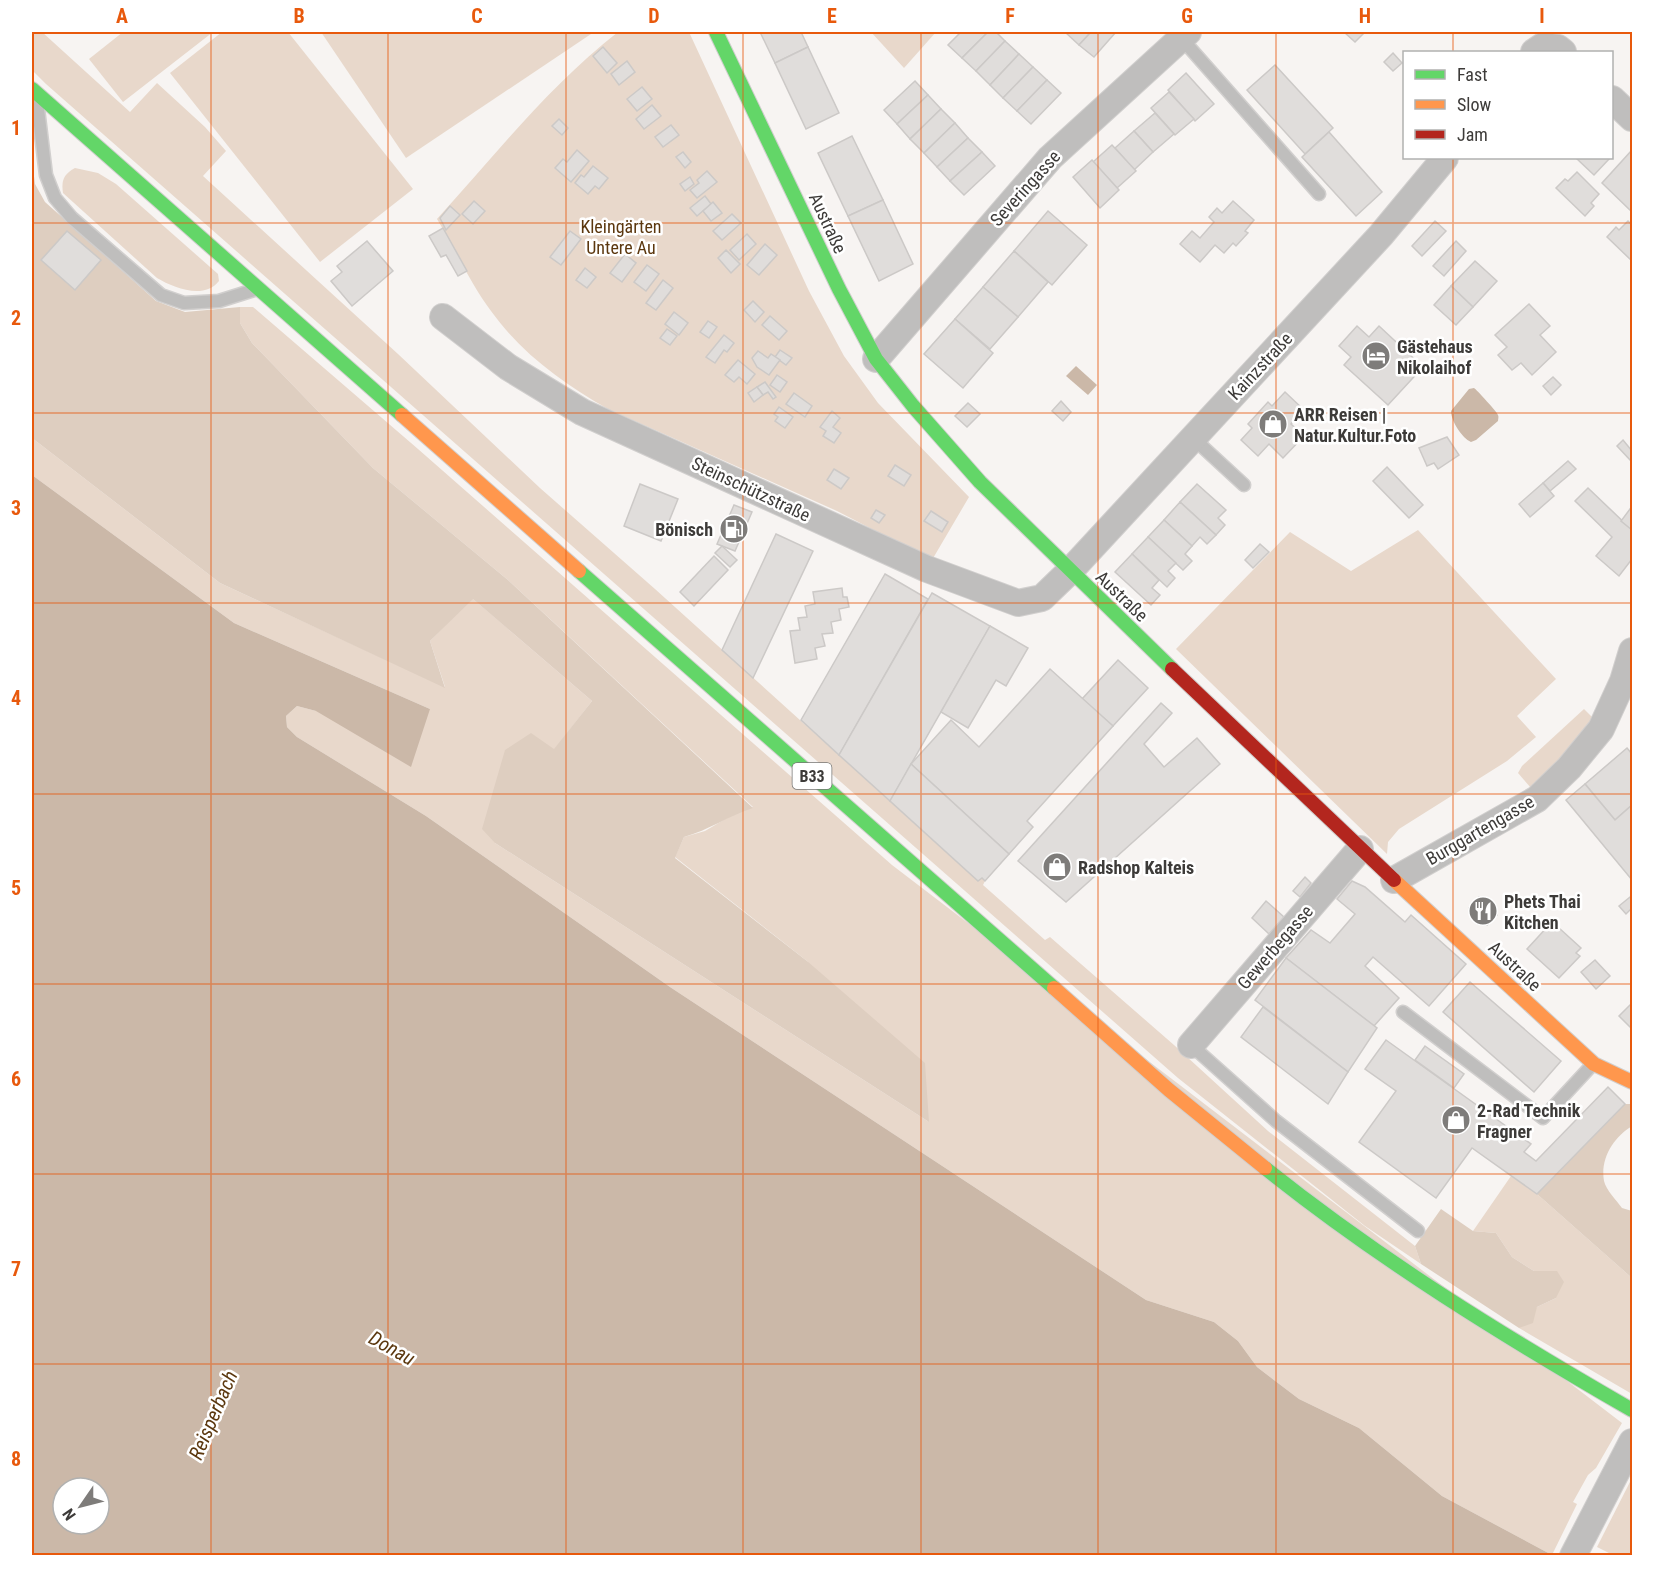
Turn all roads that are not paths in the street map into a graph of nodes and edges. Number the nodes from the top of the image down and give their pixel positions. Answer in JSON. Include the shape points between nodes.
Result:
{"nodes":[{"id":1,"x":716,"y":32,"type":"edge"},
{"id":2,"x":1185,"y":35,"type":"edge"},
{"id":3,"x":1536,"y":51,"type":"edge"},
{"id":4,"x":1562,"y":51,"type":"edge"},
{"id":5,"x":34,"y":92,"type":"edge"},
{"id":6,"x":1613,"y":101,"type":"edge"},
{"id":7,"x":1632,"y":118,"type":"edge"},
{"id":8,"x":1444,"y":159,"type":"edge"},
{"id":9,"x":1319,"y":194,"type":"dead end"},
{"id":10,"x":257,"y":289,"type":"junction"},
{"id":11,"x":443,"y":317,"type":"dead end"},
{"id":12,"x":876,"y":359,"type":"junction"},
{"id":13,"x":1193,"y":438,"type":"junction"},
{"id":14,"x":1244,"y":485,"type":"dead end"},
{"id":15,"x":1070,"y":571,"type":"junction"},
{"id":16,"x":1632,"y":651,"type":"edge"},
{"id":17,"x":1360,"y":849,"type":"junction"},
{"id":18,"x":1394,"y":880,"type":"junction"},
{"id":19,"x":1403,"y":1012,"type":"dead end"},
{"id":20,"x":1191,"y":1045,"type":"joint"},
{"id":21,"x":1594,"y":1064,"type":"junction"},
{"id":22,"x":1632,"y":1082,"type":"edge"},
{"id":23,"x":1418,"y":1232,"type":"dead end"},
{"id":24,"x":1632,"y":1410,"type":"edge"},
{"id":25,"x":1632,"y":1442,"type":"edge"},
{"id":26,"x":1573,"y":1556,"type":"edge"}],
"edges":[{"from":1,"to":12,"type":"main road","name":"Austraße"},
{"from":2,"to":9,"type":"lane"},
{"from":2,"to":12,"type":"street","name":"Severingasse","via":[[1050,158]]},
{"from":3,"to":4,"type":"street","via":[[1543,46]]},
{"from":5,"to":10,"type":"main road","number":"B33"},
{"from":5,"to":10,"type":"lane","via":[[46,176],[55,198],[72,218],[161,295],[184,303],[219,301]]},
{"from":6,"to":7,"type":"street"},
{"from":8,"to":13,"type":"street","name":"Kainzstraße","via":[[1381,236]]},
{"from":10,"to":24,"type":"main road","number":"B33","via":[[1169,1090],[1256,1161],[1357,1238],[1451,1302]]},
{"from":11,"to":15,"type":"street","name":"Steinschützstraße","via":[[507,367],[582,412],[927,569],[1018,603],[1042,598]]},
{"from":12,"to":15,"type":"main road","name":"Austraße","via":[[955,456]]},
{"from":13,"to":14,"type":"lane"},
{"from":13,"to":15,"type":"street","name":"Kainzstraße"},
{"from":15,"to":17,"type":"main road","name":"Austraße"},
{"from":16,"to":18,"type":"street","name":"Burggartengasse","via":[[1601,729],[1537,799]]},
{"from":17,"to":18,"type":"main road","name":"Austraße"},
{"from":17,"to":20,"type":"street","name":"Gewerbegasse"},
{"from":18,"to":21,"type":"main road","name":"Austraße"},
{"from":19,"to":21,"type":"lane","via":[[1543,1118]]},
{"from":20,"to":23,"type":"lane","via":[[1276,1122]]},
{"from":21,"to":22,"type":"main road","name":"Austraße"},
{"from":25,"to":26,"type":"street"}]}
